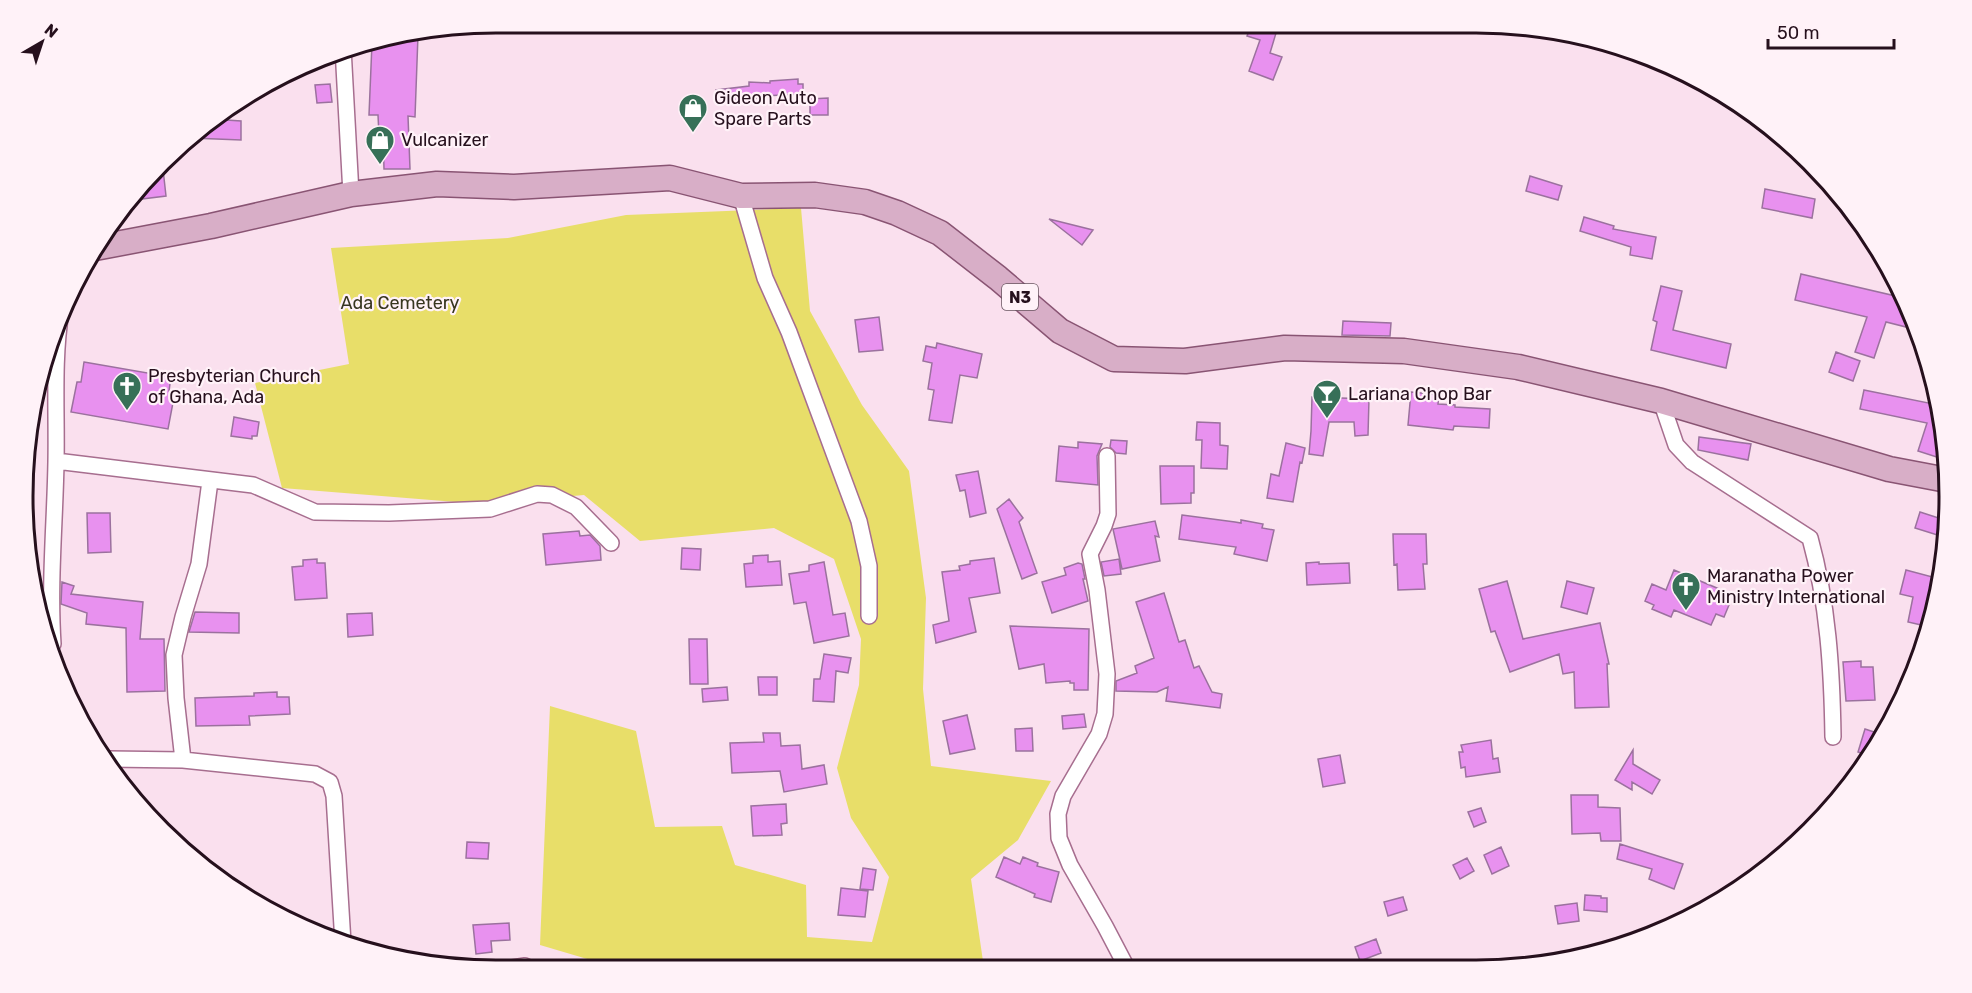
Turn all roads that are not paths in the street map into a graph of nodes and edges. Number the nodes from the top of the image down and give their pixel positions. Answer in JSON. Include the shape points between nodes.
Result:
{"nodes":[{"id":1,"x":344,"y":60,"type":"edge"},
{"id":2,"x":351,"y":194,"type":"junction"},
{"id":3,"x":741,"y":196,"type":"junction"},
{"id":4,"x":107,"y":246,"type":"edge"},
{"id":5,"x":57,"y":352,"type":"edge"},
{"id":6,"x":1661,"y":400,"type":"junction"},
{"id":7,"x":1107,"y":456,"type":"dead end"},
{"id":8,"x":56,"y":461,"type":"junction"},
{"id":9,"x":1938,"y":478,"type":"edge"},
{"id":10,"x":210,"y":481,"type":"junction"},
{"id":11,"x":611,"y":543,"type":"dead end"},
{"id":12,"x":869,"y":616,"type":"dead end"},
{"id":13,"x":51,"y":623,"type":"edge"},
{"id":14,"x":1833,"y":737,"type":"dead end"},
{"id":15,"x":115,"y":759,"type":"edge"},
{"id":16,"x":183,"y":760,"type":"junction"},
{"id":17,"x":342,"y":933,"type":"edge"},
{"id":18,"x":1123,"y":960,"type":"edge"}],
"edges":[{"from":1,"to":2,"type":"street"},
{"from":2,"to":3,"type":"main road","number":"N3","via":[[437,184],[514,187],[670,178]]},
{"from":2,"to":4,"type":"main road","number":"N3"},
{"from":3,"to":6,"type":"main road","number":"N3","via":[[815,195],[865,202],[897,213],[940,233],[1060,331],[1114,359],[1185,361],[1284,348],[1404,351],[1518,368]]},
{"from":3,"to":12,"type":"street","via":[[765,278],[859,521],[869,566]]},
{"from":5,"to":8,"type":"street"},
{"from":6,"to":9,"type":"main road","number":"N3","via":[[1889,469]]},
{"from":6,"to":14,"type":"street","via":[[1676,445],[1692,462],[1810,538],[1830,647]]},
{"from":7,"to":18,"type":"street","via":[[1108,514],[1090,554],[1107,674],[1104,714],[1099,734],[1062,796],[1058,814],[1059,838],[1070,865]]},
{"from":8,"to":10,"type":"street"},
{"from":8,"to":13,"type":"street"},
{"from":10,"to":11,"type":"street","via":[[253,485],[315,512],[490,509],[537,494],[552,495],[576,507]]},
{"from":10,"to":16,"type":"street","via":[[199,564],[174,655]]},
{"from":15,"to":16,"type":"street"},
{"from":16,"to":17,"type":"street","via":[[315,774],[330,782]]}]}
